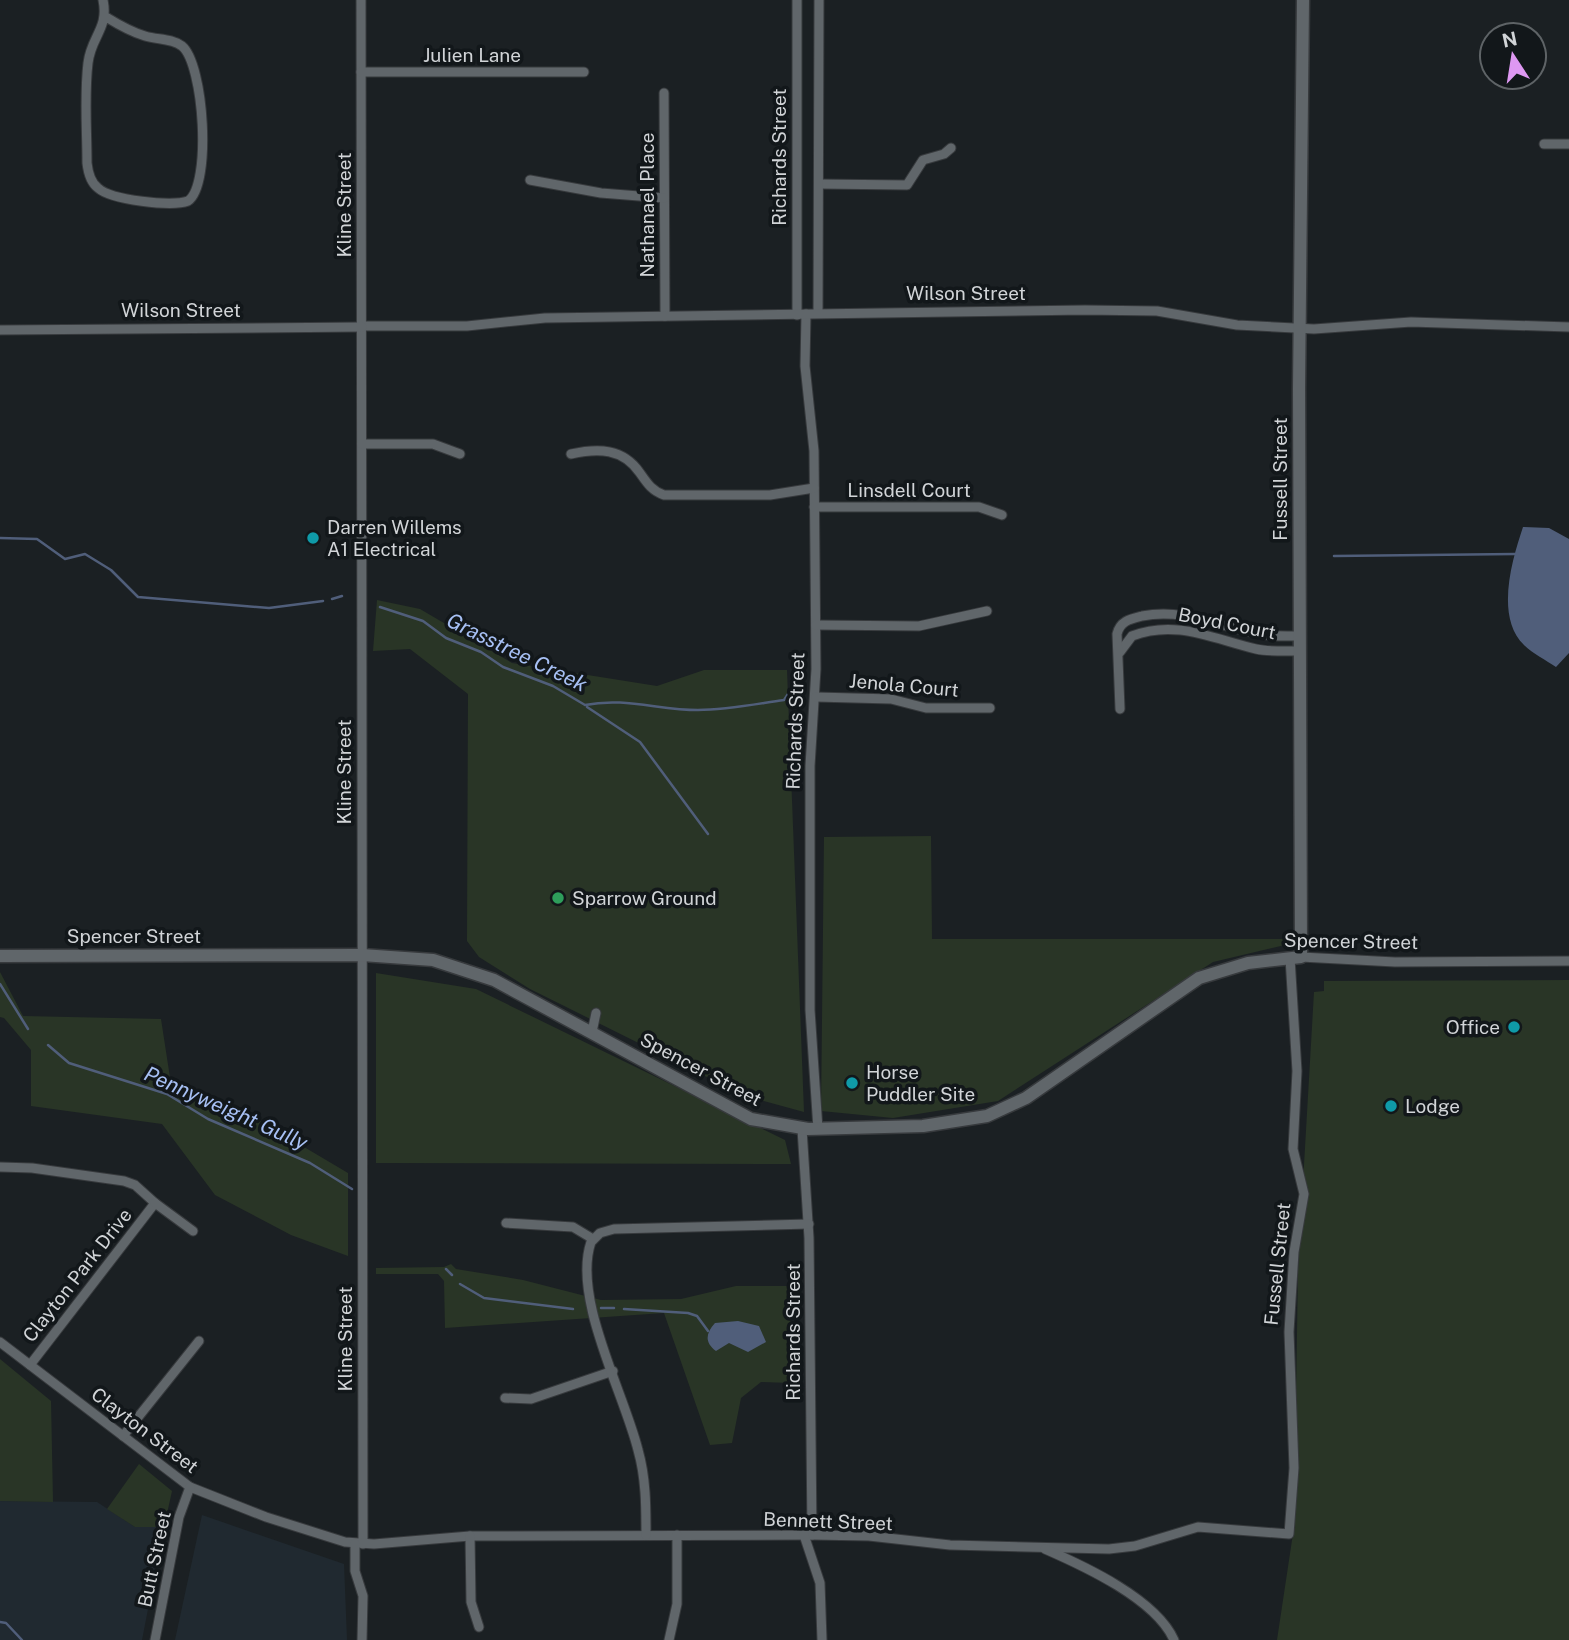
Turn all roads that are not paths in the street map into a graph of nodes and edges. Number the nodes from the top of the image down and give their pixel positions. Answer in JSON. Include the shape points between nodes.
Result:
{"nodes":[{"id":1,"x":103,"y":0,"type":"edge"},
{"id":2,"x":361,"y":0,"type":"edge"},
{"id":3,"x":797,"y":0,"type":"edge"},
{"id":4,"x":819,"y":0,"type":"edge"},
{"id":5,"x":1303,"y":0,"type":"edge"},
{"id":6,"x":106,"y":17,"type":"junction"},
{"id":7,"x":361,"y":72,"type":"junction"},
{"id":8,"x":584,"y":72,"type":"dead end"},
{"id":9,"x":664,"y":93,"type":"dead end"},
{"id":10,"x":1544,"y":144,"type":"dead end"},
{"id":11,"x":1569,"y":144,"type":"edge"},
{"id":12,"x":951,"y":148,"type":"dead end"},
{"id":13,"x":530,"y":180,"type":"dead end"},
{"id":14,"x":819,"y":184,"type":"junction"},
{"id":15,"x":664,"y":198,"type":"junction"},
{"id":16,"x":818,"y":313,"type":"junction"},
{"id":17,"x":802,"y":314,"type":"junction"},
{"id":18,"x":664,"y":316,"type":"junction"},
{"id":19,"x":362,"y":327,"type":"junction"},
{"id":20,"x":1569,"y":327,"type":"edge"},
{"id":21,"x":1302,"y":328,"type":"junction"},
{"id":22,"x":0,"y":330,"type":"edge"},
{"id":23,"x":362,"y":444,"type":"junction"},
{"id":24,"x":460,"y":454,"type":"dead end"},
{"id":25,"x":571,"y":454,"type":"dead end"},
{"id":26,"x":814,"y":488,"type":"junction"},
{"id":27,"x":814,"y":507,"type":"junction"},
{"id":28,"x":1002,"y":515,"type":"dead end"},
{"id":29,"x":987,"y":611,"type":"dead end"},
{"id":30,"x":816,"y":625,"type":"junction"},
{"id":31,"x":1300,"y":636,"type":"junction"},
{"id":32,"x":1300,"y":651,"type":"junction"},
{"id":33,"x":1120,"y":657,"type":"junction"},
{"id":34,"x":816,"y":697,"type":"junction"},
{"id":35,"x":990,"y":708,"type":"dead end"},
{"id":36,"x":1120,"y":709,"type":"dead end"},
{"id":37,"x":362,"y":955,"type":"junction"},
{"id":38,"x":0,"y":956,"type":"edge"},
{"id":39,"x":1296,"y":958,"type":"junction"},
{"id":40,"x":1569,"y":961,"type":"edge"},
{"id":41,"x":596,"y":1013,"type":"dead end"},
{"id":42,"x":592,"y":1032,"type":"junction"},
{"id":43,"x":802,"y":1129,"type":"junction"},
{"id":44,"x":818,"y":1129,"type":"junction"},
{"id":45,"x":0,"y":1167,"type":"edge"},
{"id":46,"x":155,"y":1203,"type":"junction"},
{"id":47,"x":506,"y":1223,"type":"dead end"},
{"id":48,"x":809,"y":1224,"type":"junction"},
{"id":49,"x":193,"y":1231,"type":"dead end"},
{"id":50,"x":593,"y":1239,"type":"junction"},
{"id":51,"x":199,"y":1341,"type":"dead end"},
{"id":52,"x":0,"y":1342,"type":"edge"},
{"id":53,"x":30,"y":1365,"type":"junction"},
{"id":54,"x":613,"y":1371,"type":"junction"},
{"id":55,"x":505,"y":1398,"type":"dead end"},
{"id":56,"x":123,"y":1436,"type":"junction"},
{"id":57,"x":190,"y":1487,"type":"junction"},
{"id":58,"x":1289,"y":1534,"type":"joint"},
{"id":59,"x":646,"y":1535,"type":"junction"},
{"id":60,"x":677,"y":1535,"type":"junction"},
{"id":61,"x":808,"y":1535,"type":"junction"},
{"id":62,"x":470,"y":1536,"type":"junction"},
{"id":63,"x":359,"y":1544,"type":"junction"},
{"id":64,"x":1040,"y":1547,"type":"junction"},
{"id":65,"x":479,"y":1627,"type":"dead end"},
{"id":66,"x":155,"y":1640,"type":"edge"},
{"id":67,"x":362,"y":1640,"type":"edge"},
{"id":68,"x":669,"y":1640,"type":"edge"},
{"id":69,"x":821,"y":1640,"type":"edge"},
{"id":70,"x":1174,"y":1640,"type":"edge"}],
"edges":[{"from":1,"to":6,"type":"street"},
{"from":2,"to":7,"type":"street","name":"Kline Street"},
{"from":3,"to":17,"type":"street","name":"Richards Street"},
{"from":4,"to":14,"type":"street","name":"Richards Street"},
{"from":5,"to":21,"type":"street","name":"Fussell Street"},
{"from":6,"to":6,"type":"street","via":[[143,36],[175,42],[191,57],[202,151],[199,187],[191,200],[173,204],[114,196],[99,190],[91,179],[88,66]]},
{"from":7,"to":8,"type":"street","name":"Julien Lane"},
{"from":7,"to":19,"type":"street","name":"Kline Street"},
{"from":9,"to":15,"type":"street","name":"Nathanael Place"},
{"from":10,"to":11,"type":"street"},
{"from":12,"to":14,"type":"street","via":[[923,160],[907,185]]},
{"from":13,"to":15,"type":"street"},
{"from":14,"to":16,"type":"street","name":"Richards Street"},
{"from":15,"to":18,"type":"street","name":"Nathanael Place"},
{"from":16,"to":17,"type":"street","name":"Wilson Street"},
{"from":16,"to":21,"type":"street","name":"Wilson Street","via":[[1148,310],[1237,325]]},
{"from":17,"to":18,"type":"street","name":"Wilson Street"},
{"from":17,"to":26,"type":"street","name":"Richards Street","via":[[814,433]]},
{"from":18,"to":19,"type":"street","name":"Wilson Street"},
{"from":19,"to":22,"type":"street","name":"Wilson Street"},
{"from":19,"to":23,"type":"street","name":"Kline Street"},
{"from":20,"to":21,"type":"street","name":"Wilson Street","via":[[1411,322]]},
{"from":21,"to":31,"type":"street","name":"Fussell Street"},
{"from":23,"to":24,"type":"street","via":[[433,444]]},
{"from":23,"to":37,"type":"street","name":"Kline Street"},
{"from":25,"to":26,"type":"street","via":[[595,450],[624,456],[664,495],[770,495]]},
{"from":26,"to":27,"type":"street","name":"Richards Street"},
{"from":27,"to":28,"type":"street","name":"Linsdell Court","via":[[979,507]]},
{"from":27,"to":30,"type":"street","name":"Richards Street"},
{"from":29,"to":30,"type":"street","via":[[919,626]]},
{"from":30,"to":34,"type":"street","name":"Richards Street"},
{"from":31,"to":32,"type":"street","name":"Fussell Street"},
{"from":31,"to":33,"type":"street","name":"Boyd Court","via":[[1263,635],[1192,615],[1158,614],[1121,625],[1117,634]]},
{"from":32,"to":33,"type":"street","name":"Boyd Court","via":[[1263,650],[1170,628],[1132,636],[1122,645]]},
{"from":32,"to":39,"type":"street","name":"Fussell Street"},
{"from":33,"to":36,"type":"street","name":"Boyd Court"},
{"from":34,"to":35,"type":"street","name":"Jenola Court","via":[[880,698],[926,708]]},
{"from":34,"to":44,"type":"street","name":"Richards Street","via":[[810,766],[810,976]]},
{"from":37,"to":38,"type":"street","name":"Spencer Street"},
{"from":37,"to":42,"type":"street","name":"Spencer Street","via":[[419,958],[467,969]]},
{"from":37,"to":63,"type":"street","name":"Kline Street"},
{"from":39,"to":40,"type":"street","name":"Spencer Street"},
{"from":39,"to":44,"type":"street","name":"Spencer Street","via":[[1230,967],[1194,981],[1026,1098],[996,1113],[951,1123]]},
{"from":39,"to":58,"type":"street","name":"Fussell Street","via":[[1293,1149],[1304,1194],[1294,1252],[1288,1339],[1294,1468]]},
{"from":41,"to":42,"type":"street"},
{"from":42,"to":43,"type":"street","name":"Spencer Street","via":[[735,1112],[768,1125]]},
{"from":43,"to":44,"type":"street","name":"Spencer Street"},
{"from":43,"to":48,"type":"street","name":"Richards Street"},
{"from":45,"to":46,"type":"street","name":"Clayton Park Drive","via":[[124,1181]]},
{"from":46,"to":49,"type":"street"},
{"from":46,"to":53,"type":"street","name":"Clayton Park Drive"},
{"from":47,"to":50,"type":"street","via":[[573,1227]]},
{"from":48,"to":50,"type":"street","via":[[614,1230]]},
{"from":48,"to":61,"type":"street","name":"Richards Street"},
{"from":50,"to":54,"type":"street","via":[[588,1253],[589,1296]]},
{"from":51,"to":56,"type":"street"},
{"from":52,"to":53,"type":"street","name":"Clayton Street"},
{"from":53,"to":56,"type":"street","name":"Clayton Street"},
{"from":54,"to":55,"type":"street","via":[[531,1399]]},
{"from":54,"to":59,"type":"street","via":[[646,1487]]},
{"from":56,"to":57,"type":"street","name":"Clayton Street"},
{"from":57,"to":63,"type":"street","name":"Clayton Street","via":[[266,1517]]},
{"from":57,"to":66,"type":"street","name":"Butt Street","via":[[179,1517]]},
{"from":58,"to":64,"type":"street","name":"Bennett Street","via":[[1198,1527],[1117,1548]]},
{"from":59,"to":60,"type":"street","name":"Bennett Street"},
{"from":59,"to":62,"type":"street","name":"Bennett Street"},
{"from":60,"to":61,"type":"street","name":"Bennett Street"},
{"from":60,"to":68,"type":"street","via":[[677,1604]]},
{"from":61,"to":64,"type":"street","name":"Bennett Street"},
{"from":61,"to":69,"type":"street","name":"Richards Street","via":[[820,1583]]},
{"from":62,"to":63,"type":"street","name":"Bennett Street"},
{"from":62,"to":65,"type":"street","via":[[471,1599]]},
{"from":63,"to":67,"type":"street","name":"Kline Street","via":[[355,1571],[363,1596]]},
{"from":64,"to":70,"type":"street","via":[[1139,1601]]}]}
